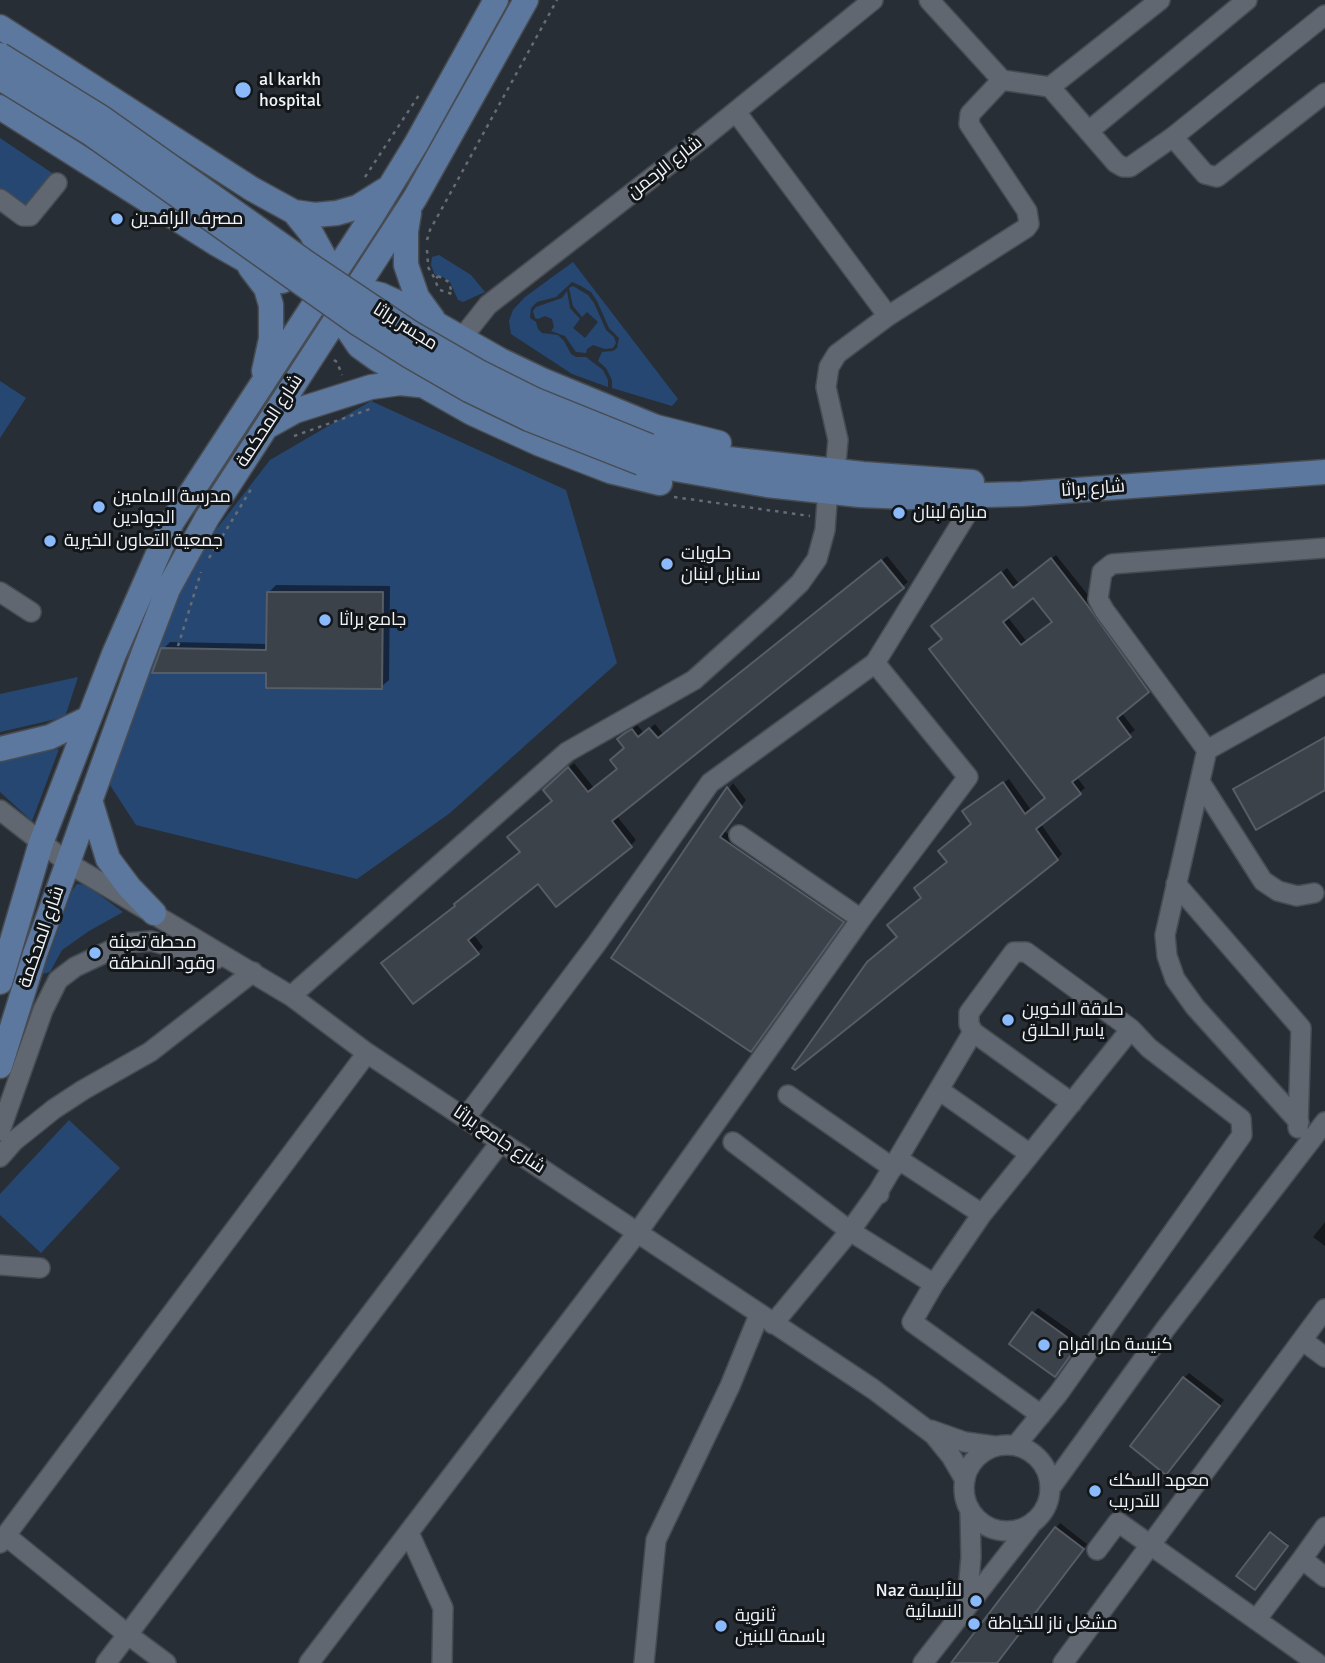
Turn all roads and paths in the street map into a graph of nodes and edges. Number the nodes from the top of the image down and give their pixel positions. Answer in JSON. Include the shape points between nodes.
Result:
{"nodes":[{"id":1,"x":496,"y":0,"type":"edge"},
{"id":2,"x":526,"y":0,"type":"edge"},
{"id":3,"x":557,"y":0,"type":"edge"},
{"id":4,"x":873,"y":0,"type":"edge"},
{"id":5,"x":929,"y":0,"type":"edge"},
{"id":6,"x":1160,"y":0,"type":"edge"},
{"id":7,"x":1247,"y":0,"type":"edge"},
{"id":8,"x":1325,"y":15,"type":"edge"},
{"id":9,"x":0,"y":27,"type":"edge"},
{"id":10,"x":0,"y":55,"type":"edge"},
{"id":11,"x":0,"y":78,"type":"edge"},
{"id":12,"x":1002,"y":80,"type":"junction"},
{"id":13,"x":1051,"y":87,"type":"junction"},
{"id":14,"x":423,"y":89,"type":"dead end"},
{"id":15,"x":1325,"y":93,"type":"edge"},
{"id":16,"x":0,"y":107,"type":"edge"},
{"id":17,"x":736,"y":112,"type":"junction"},
{"id":18,"x":1090,"y":130,"type":"junction"},
{"id":19,"x":1173,"y":137,"type":"junction"},
{"id":20,"x":364,"y":180,"type":"dead end"},
{"id":21,"x":393,"y":182,"type":"junction"},
{"id":22,"x":57,"y":183,"type":"dead end"},
{"id":23,"x":252,"y":189,"type":"junction"},
{"id":24,"x":415,"y":198,"type":"junction"},
{"id":25,"x":0,"y":199,"type":"edge"},
{"id":26,"x":293,"y":212,"type":"junction"},
{"id":27,"x":269,"y":225,"type":"dead end"},
{"id":28,"x":233,"y":252,"type":"junction"},
{"id":29,"x":428,"y":267,"type":"dead end"},
{"id":30,"x":349,"y":275,"type":"junction"},
{"id":31,"x":435,"y":280,"type":"joint"},
{"id":32,"x":282,"y":281,"type":"dead end"},
{"id":33,"x":888,"y":316,"type":"junction"},
{"id":34,"x":326,"y":324,"type":"junction"},
{"id":35,"x":451,"y":333,"type":"junction"},
{"id":36,"x":343,"y":380,"type":"dead end"},
{"id":37,"x":425,"y":388,"type":"junction"},
{"id":38,"x":257,"y":389,"type":"junction"},
{"id":39,"x":376,"y":407,"type":"dead end"},
{"id":40,"x":275,"y":434,"type":"junction"},
{"id":41,"x":645,"y":455,"type":"junction"},
{"id":42,"x":1325,"y":457,"type":"edge"},
{"id":43,"x":836,"y":462,"type":"junction"},
{"id":44,"x":1325,"y":471,"type":"edge"},
{"id":45,"x":255,"y":482,"type":"dead end"},
{"id":46,"x":862,"y":484,"type":"joint"},
{"id":47,"x":909,"y":487,"type":"junction"},
{"id":48,"x":662,"y":495,"type":"dead end"},
{"id":49,"x":978,"y":496,"type":"junction"},
{"id":50,"x":827,"y":510,"type":"junction"},
{"id":51,"x":1325,"y":548,"type":"edge"},
{"id":52,"x":208,"y":560,"type":"dead end"},
{"id":53,"x":201,"y":571,"type":"dead end"},
{"id":54,"x":0,"y":592,"type":"edge"},
{"id":55,"x":31,"y":612,"type":"dead end"},
{"id":56,"x":178,"y":646,"type":"dead end"},
{"id":57,"x":875,"y":663,"type":"junction"},
{"id":58,"x":1325,"y":684,"type":"edge"},
{"id":59,"x":88,"y":719,"type":"junction"},
{"id":60,"x":0,"y":749,"type":"edge"},
{"id":61,"x":1208,"y":750,"type":"junction"},
{"id":62,"x":1200,"y":782,"type":"junction"},
{"id":63,"x":90,"y":800,"type":"junction"},
{"id":64,"x":0,"y":810,"type":"edge"},
{"id":65,"x":739,"y":835,"type":"dead end"},
{"id":66,"x":41,"y":844,"type":"junction"},
{"id":67,"x":68,"y":863,"type":"junction"},
{"id":68,"x":1175,"y":884,"type":"junction"},
{"id":69,"x":1314,"y":893,"type":"dead end"},
{"id":70,"x":154,"y":913,"type":"junction"},
{"id":71,"x":861,"y":919,"type":"junction"},
{"id":72,"x":5,"y":947,"type":"edge"},
{"id":73,"x":253,"y":972,"type":"junction"},
{"id":74,"x":0,"y":982,"type":"edge"},
{"id":75,"x":291,"y":996,"type":"junction"},
{"id":76,"x":1131,"y":1029,"type":"junction"},
{"id":77,"x":973,"y":1032,"type":"junction"},
{"id":78,"x":367,"y":1053,"type":"junction"},
{"id":79,"x":0,"y":1066,"type":"edge"},
{"id":80,"x":939,"y":1090,"type":"junction"},
{"id":81,"x":788,"y":1095,"type":"dead end"},
{"id":82,"x":1072,"y":1102,"type":"junction"},
{"id":83,"x":466,"y":1117,"type":"junction"},
{"id":84,"x":1299,"y":1122,"type":"junction"},
{"id":85,"x":1325,"y":1122,"type":"edge"},
{"id":86,"x":0,"y":1131,"type":"edge"},
{"id":87,"x":733,"y":1142,"type":"dead end"},
{"id":88,"x":500,"y":1143,"type":"junction"},
{"id":89,"x":1030,"y":1154,"type":"junction"},
{"id":90,"x":0,"y":1157,"type":"edge"},
{"id":91,"x":1297,"y":1157,"type":"junction"},
{"id":92,"x":896,"y":1163,"type":"junction"},
{"id":93,"x":982,"y":1214,"type":"junction"},
{"id":94,"x":850,"y":1231,"type":"junction"},
{"id":95,"x":637,"y":1233,"type":"junction"},
{"id":96,"x":0,"y":1265,"type":"edge"},
{"id":97,"x":40,"y":1268,"type":"dead end"},
{"id":98,"x":934,"y":1284,"type":"junction"},
{"id":99,"x":1325,"y":1310,"type":"edge"},
{"id":100,"x":766,"y":1320,"type":"junction"},
{"id":101,"x":1302,"y":1340,"type":"junction"},
{"id":102,"x":1325,"y":1357,"type":"edge"},
{"id":103,"x":1041,"y":1415,"type":"junction"},
{"id":104,"x":924,"y":1426,"type":"junction"},
{"id":105,"x":1016,"y":1445,"type":"junction"},
{"id":106,"x":994,"y":1446,"type":"junction"},
{"id":107,"x":965,"y":1480,"type":"junction"},
{"id":108,"x":1051,"y":1488,"type":"junction"},
{"id":109,"x":970,"y":1510,"type":"junction"},
{"id":110,"x":1030,"y":1525,"type":"junction"},
{"id":111,"x":1325,"y":1527,"type":"edge"},
{"id":112,"x":409,"y":1533,"type":"junction"},
{"id":113,"x":3,"y":1539,"type":"edge"},
{"id":114,"x":1149,"y":1544,"type":"junction"},
{"id":115,"x":1097,"y":1550,"type":"dead end"},
{"id":116,"x":1302,"y":1559,"type":"junction"},
{"id":117,"x":1325,"y":1577,"type":"edge"},
{"id":118,"x":967,"y":1604,"type":"junction"},
{"id":119,"x":1256,"y":1620,"type":"junction"},
{"id":120,"x":127,"y":1634,"type":"junction"},
{"id":121,"x":106,"y":1663,"type":"edge"},
{"id":122,"x":166,"y":1663,"type":"edge"},
{"id":123,"x":309,"y":1663,"type":"edge"},
{"id":124,"x":442,"y":1663,"type":"edge"},
{"id":125,"x":644,"y":1663,"type":"edge"},
{"id":126,"x":923,"y":1663,"type":"edge"},
{"id":127,"x":1063,"y":1663,"type":"edge"},
{"id":128,"x":1317,"y":1663,"type":"edge"}],
"edges":[{"from":1,"to":21,"type":"main road","name":"شارع المحكمة"},
{"from":2,"to":24,"type":"main road","name":"شارع المحكمة"},
{"from":3,"to":29,"type":"path","via":[[430,230]]},
{"from":4,"to":17,"type":"street","name":"شارع الرحمن"},
{"from":5,"to":12,"type":"street"},
{"from":6,"to":13,"type":"street"},
{"from":7,"to":18,"type":"street"},
{"from":8,"to":19,"type":"street"},
{"from":9,"to":23,"type":"main road"},
{"from":10,"to":41,"type":"main road","name":"مجسر براثا","bridge":true,"via":[[102,118],[411,333]]},
{"from":11,"to":41,"type":"main road","name":"مجسر براثا","bridge":true,"via":[[90,133],[410,356],[529,419]]},
{"from":12,"to":13,"type":"street"},
{"from":12,"to":33,"type":"street","via":[[970,114],[969,124],[1027,211],[1029,224]]},
{"from":13,"to":18,"type":"street"},
{"from":14,"to":20,"type":"path"},
{"from":15,"to":19,"type":"street","via":[[1217,177],[1205,174]]},
{"from":16,"to":28,"type":"main road"},
{"from":17,"to":33,"type":"street"},
{"from":17,"to":35,"type":"street","name":"شارع الرحمن"},
{"from":18,"to":19,"type":"street","via":[[1123,167],[1130,167]]},
{"from":21,"to":26,"type":"main road","via":[[349,210],[315,215]]},
{"from":21,"to":30,"type":"main road","name":"شارع المحكمة"},
{"from":22,"to":25,"type":"street","via":[[30,216]]},
{"from":23,"to":26,"type":"main road"},
{"from":23,"to":27,"type":"main road","via":[[267,204]]},
{"from":24,"to":30,"type":"main road","name":"شارع المحكمة"},
{"from":24,"to":35,"type":"main road","via":[[405,230],[406,265],[425,310]]},
{"from":26,"to":30,"type":"main road"},
{"from":28,"to":32,"type":"main road"},
{"from":28,"to":38,"type":"main road","via":[[256,273],[271,305],[271,339]]},
{"from":30,"to":34,"type":"main road","name":"شارع المحكمة"},
{"from":30,"to":35,"type":"main road"},
{"from":31,"to":31,"type":"path","via":[[440,290],[452,294],[449,282],[438,276]]},
{"from":33,"to":43,"type":"street","via":[[837,355],[829,367],[826,387],[838,440]]},
{"from":34,"to":36,"type":"path"},
{"from":34,"to":37,"type":"main road"},
{"from":34,"to":38,"type":"main road","name":"شارع المحكمة"},
{"from":34,"to":40,"type":"main road","name":"شارع المحكمة"},
{"from":35,"to":37,"type":"main road","via":[[425,327],[400,337],[401,364]]},
{"from":35,"to":43,"type":"main road","via":[[542,380],[656,427],[774,454]]},
{"from":37,"to":40,"type":"main road","via":[[400,383],[372,387],[295,411]]},
{"from":37,"to":50,"type":"main road","via":[[540,444],[610,471]]},
{"from":38,"to":59,"type":"main road","name":"شارع المحكمة","via":[[172,522]]},
{"from":39,"to":40,"type":"path"},
{"from":40,"to":63,"type":"main road","name":"شارع المحكمة","via":[[207,517],[168,589]]},
{"from":41,"to":46,"type":"main road","name":"مجسر براثا","via":[[767,485]]},
{"from":42,"to":47,"type":"main road","name":"شارع براثا"},
{"from":43,"to":47,"type":"main road"},
{"from":44,"to":49,"type":"main road","name":"شارع براثا"},
{"from":45,"to":52,"type":"path"},
{"from":46,"to":47,"type":"main road","name":"شارع براثا"},
{"from":47,"to":49,"type":"main road","name":"شارع براثا"},
{"from":47,"to":50,"type":"main road"},
{"from":48,"to":50,"type":"path"},
{"from":49,"to":57,"type":"street"},
{"from":50,"to":75,"type":"street","via":[[817,559],[800,583],[694,680],[567,752]]},
{"from":51,"to":61,"type":"street","via":[[1112,564],[1101,572],[1098,599],[1104,610]]},
{"from":53,"to":56,"type":"path"},
{"from":54,"to":55,"type":"street"},
{"from":57,"to":71,"type":"street","via":[[968,776]]},
{"from":57,"to":83,"type":"street","via":[[710,783]]},
{"from":58,"to":61,"type":"street"},
{"from":59,"to":60,"type":"main road","via":[[50,737]]},
{"from":59,"to":66,"type":"main road","name":"شارع المحكمة"},
{"from":61,"to":62,"type":"street"},
{"from":62,"to":68,"type":"street"},
{"from":62,"to":69,"type":"street","via":[[1263,881],[1297,896]]},
{"from":63,"to":67,"type":"main road","name":"شارع المحكمة"},
{"from":63,"to":70,"type":"main road","via":[[108,859]]},
{"from":64,"to":66,"type":"street","name":"شارع جامع براثا"},
{"from":65,"to":71,"type":"street"},
{"from":66,"to":67,"type":"street","name":"شارع جامع براثا"},
{"from":66,"to":72,"type":"main road","name":"شارع المحكمة"},
{"from":67,"to":70,"type":"street","name":"شارع جامع براثا"},
{"from":67,"to":79,"type":"main road","name":"شارع المحكمة"},
{"from":68,"to":84,"type":"street","via":[[1301,1028]]},
{"from":68,"to":84,"type":"street","via":[[1166,935],[1175,979]]},
{"from":70,"to":73,"type":"street","name":"شارع جامع براثا"},
{"from":71,"to":95,"type":"street"},
{"from":72,"to":74,"type":"main road","name":"شارع المحكمة"},
{"from":73,"to":75,"type":"street","name":"شارع جامع براثا"},
{"from":73,"to":86,"type":"street","via":[[150,941],[126,943],[75,967],[58,980],[43,1010]]},
{"from":73,"to":90,"type":"street","via":[[150,1052],[54,1109]]},
{"from":75,"to":78,"type":"street","name":"شارع جامع براثا"},
{"from":76,"to":77,"type":"street","via":[[1019,950],[969,1013]]},
{"from":76,"to":82,"type":"street"},
{"from":76,"to":103,"type":"street","via":[[1241,1119],[1242,1135]]},
{"from":77,"to":80,"type":"street"},
{"from":77,"to":82,"type":"street"},
{"from":78,"to":83,"type":"street","name":"شارع جامع براثا"},
{"from":78,"to":113,"type":"street"},
{"from":80,"to":89,"type":"street"},
{"from":80,"to":92,"type":"street"},
{"from":81,"to":92,"type":"street"},
{"from":82,"to":89,"type":"street"},
{"from":83,"to":88,"type":"street","name":"شارع جامع براثا"},
{"from":84,"to":91,"type":"street"},
{"from":85,"to":91,"type":"street"},
{"from":87,"to":94,"type":"street"},
{"from":88,"to":95,"type":"street","name":"شارع جامع براثا"},
{"from":88,"to":120,"type":"street"},
{"from":89,"to":93,"type":"street"},
{"from":91,"to":108,"type":"street"},
{"from":92,"to":93,"type":"street"},
{"from":92,"to":94,"type":"street"},
{"from":93,"to":98,"type":"street"},
{"from":94,"to":98,"type":"street"},
{"from":94,"to":100,"type":"street"},
{"from":95,"to":100,"type":"street","name":"شارع جامع براثا"},
{"from":95,"to":112,"type":"street"},
{"from":96,"to":97,"type":"street"},
{"from":98,"to":103,"type":"street","via":[[912,1322]]},
{"from":99,"to":101,"type":"street"},
{"from":100,"to":104,"type":"street","name":"شارع جامع براثا"},
{"from":100,"to":125,"type":"street","via":[[656,1540]]},
{"from":101,"to":102,"type":"street"},
{"from":101,"to":114,"type":"street"},
{"from":103,"to":105,"type":"street"},
{"from":104,"to":106,"type":"street","name":"شارع جامع براثا","via":[[965,1442]]},
{"from":104,"to":107,"type":"street","name":"شارع جامع براثا","via":[[943,1445]]},
{"from":105,"to":106,"type":"street"},
{"from":105,"to":108,"type":"street","via":[[1041,1460]]},
{"from":106,"to":107,"type":"street","via":[[975,1459]]},
{"from":107,"to":109,"type":"street"},
{"from":108,"to":110,"type":"street","via":[[1045,1509]]},
{"from":109,"to":110,"type":"street","via":[[983,1524],[1001,1531]]},
{"from":109,"to":118,"type":"street"},
{"from":110,"to":118,"type":"street"},
{"from":111,"to":116,"type":"street"},
{"from":112,"to":123,"type":"street"},
{"from":112,"to":124,"type":"street","via":[[443,1608]]},
{"from":113,"to":120,"type":"street"},
{"from":114,"to":115,"type":"street","via":[[1118,1522]]},
{"from":114,"to":119,"type":"street"},
{"from":114,"to":127,"type":"street"},
{"from":116,"to":117,"type":"street"},
{"from":116,"to":119,"type":"street"},
{"from":118,"to":126,"type":"street"},
{"from":119,"to":128,"type":"street"},
{"from":120,"to":121,"type":"street"},
{"from":120,"to":122,"type":"street"}]}
